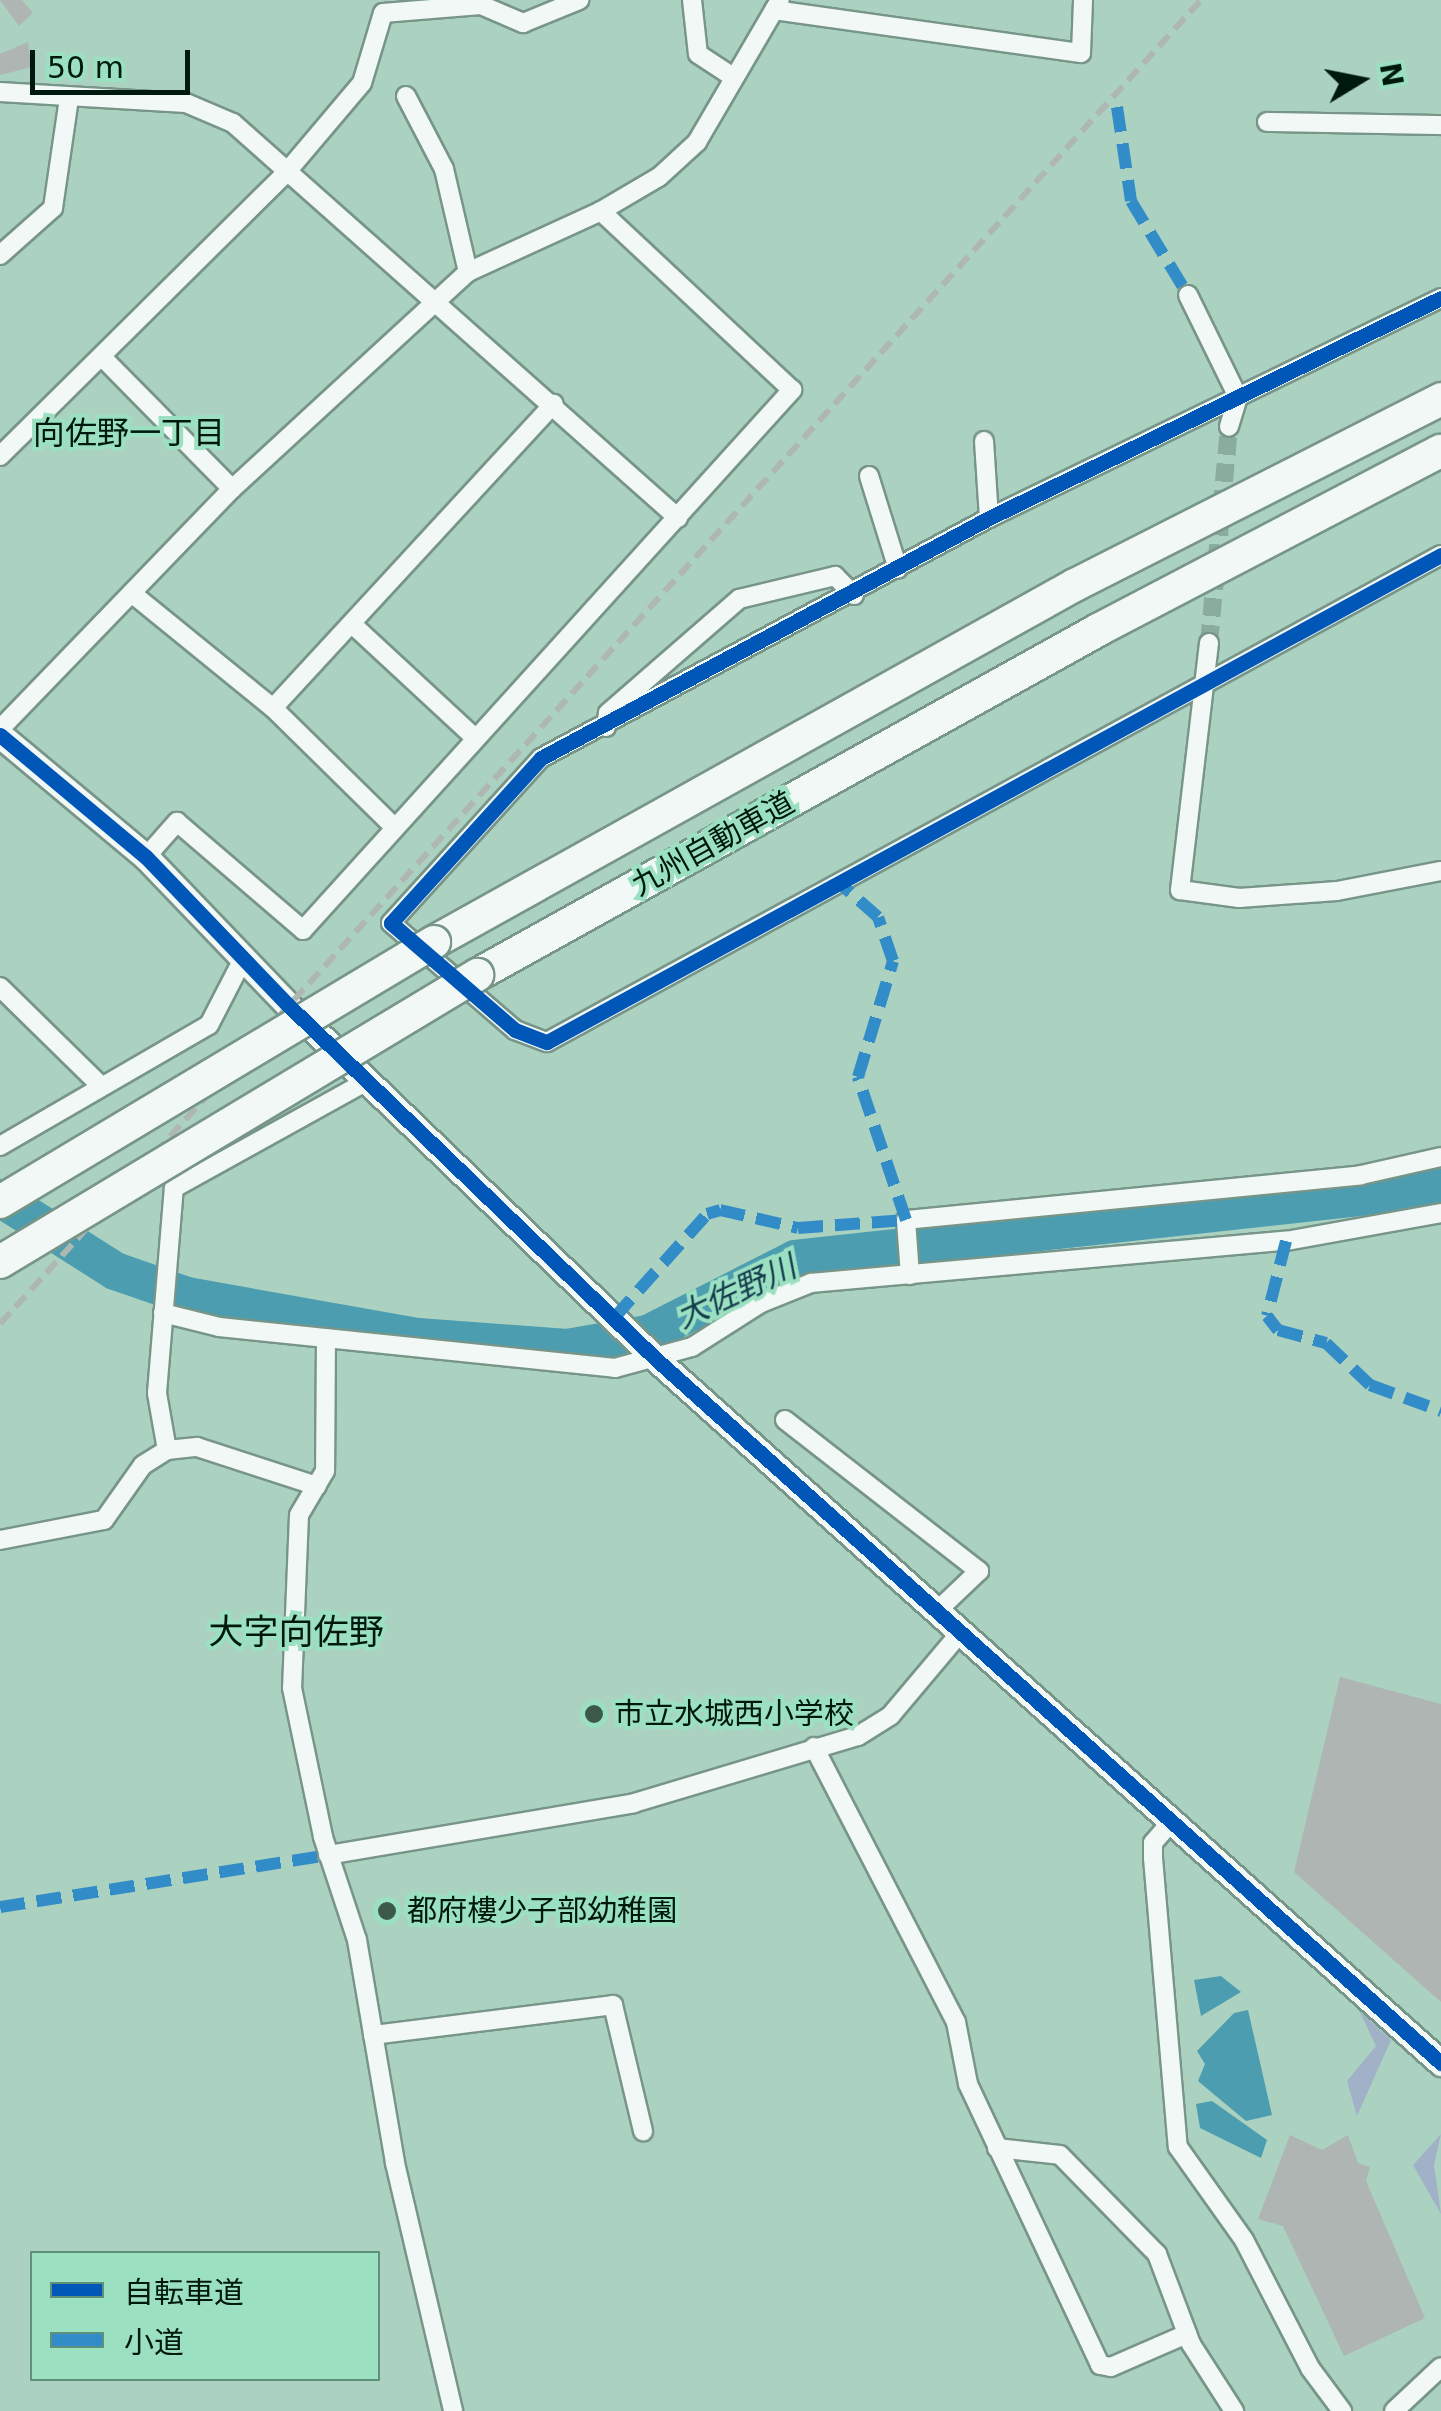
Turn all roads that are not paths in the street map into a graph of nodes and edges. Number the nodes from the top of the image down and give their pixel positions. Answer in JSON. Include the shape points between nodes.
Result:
{"nodes":[{"id":1,"x":579,"y":0,"type":"edge"},
{"id":2,"x":692,"y":0,"type":"edge"},
{"id":3,"x":1083,"y":0,"type":"edge"},
{"id":4,"x":466,"y":3,"type":"edge"},
{"id":5,"x":777,"y":5,"type":"edge"},
{"id":6,"x":733,"y":77,"type":"junction"},
{"id":7,"x":0,"y":92,"type":"edge"},
{"id":8,"x":406,"y":96,"type":"dead end"},
{"id":9,"x":69,"y":98,"type":"junction"},
{"id":10,"x":1266,"y":122,"type":"dead end"},
{"id":11,"x":1441,"y":124,"type":"edge"},
{"id":12,"x":285,"y":174,"type":"junction"},
{"id":13,"x":600,"y":212,"type":"junction"},
{"id":14,"x":0,"y":255,"type":"edge"},
{"id":15,"x":468,"y":272,"type":"junction"},
{"id":16,"x":1188,"y":295,"type":"dead end"},
{"id":17,"x":1441,"y":298,"type":"edge"},
{"id":18,"x":436,"y":302,"type":"junction"},
{"id":19,"x":104,"y":360,"type":"junction"},
{"id":20,"x":1238,"y":397,"type":"junction"},
{"id":21,"x":1441,"y":400,"type":"edge"},
{"id":22,"x":554,"y":404,"type":"junction"},
{"id":23,"x":1229,"y":428,"type":"tunnel mouth"},
{"id":24,"x":984,"y":441,"type":"dead end"},
{"id":25,"x":1441,"y":451,"type":"edge"},
{"id":26,"x":0,"y":456,"type":"edge"},
{"id":27,"x":869,"y":476,"type":"dead end"},
{"id":28,"x":232,"y":489,"type":"junction"},
{"id":29,"x":678,"y":518,"type":"junction"},
{"id":30,"x":989,"y":518,"type":"junction"},
{"id":31,"x":1441,"y":555,"type":"edge"},
{"id":32,"x":898,"y":569,"type":"junction"},
{"id":33,"x":854,"y":594,"type":"junction"},
{"id":34,"x":134,"y":595,"type":"junction"},
{"id":35,"x":352,"y":624,"type":"junction"},
{"id":36,"x":1210,"y":643,"type":"tunnel mouth"},
{"id":37,"x":1206,"y":680,"type":"junction"},
{"id":38,"x":273,"y":708,"type":"junction"},
{"id":39,"x":606,"y":727,"type":"junction"},
{"id":40,"x":0,"y":732,"type":"edge"},
{"id":41,"x":472,"y":735,"type":"junction"},
{"id":42,"x":392,"y":825,"type":"junction"},
{"id":43,"x":146,"y":857,"type":"junction"},
{"id":44,"x":1441,"y":870,"type":"edge"},
{"id":45,"x":243,"y":959,"type":"junction"},
{"id":46,"x":0,"y":987,"type":"edge"},
{"id":47,"x":369,"y":1080,"type":"junction"},
{"id":48,"x":100,"y":1085,"type":"junction"},
{"id":49,"x":0,"y":1146,"type":"edge"},
{"id":50,"x":1441,"y":1157,"type":"edge"},
{"id":51,"x":0,"y":1202,"type":"edge"},
{"id":52,"x":1441,"y":1213,"type":"edge"},
{"id":53,"x":0,"y":1262,"type":"edge"},
{"id":54,"x":910,"y":1275,"type":"junction"},
{"id":55,"x":162,"y":1313,"type":"junction"},
{"id":56,"x":326,"y":1338,"type":"junction"},
{"id":57,"x":658,"y":1360,"type":"junction"},
{"id":58,"x":784,"y":1420,"type":"dead end"},
{"id":59,"x":167,"y":1450,"type":"junction"},
{"id":60,"x":317,"y":1486,"type":"junction"},
{"id":61,"x":0,"y":1540,"type":"edge"},
{"id":62,"x":936,"y":1612,"type":"junction"},
{"id":63,"x":960,"y":1633,"type":"junction"},
{"id":64,"x":814,"y":1747,"type":"junction"},
{"id":65,"x":1172,"y":1821,"type":"junction"},
{"id":66,"x":328,"y":1854,"type":"junction"},
{"id":67,"x":373,"y":2034,"type":"junction"},
{"id":68,"x":1441,"y":2063,"type":"edge"},
{"id":69,"x":643,"y":2132,"type":"dead end"},
{"id":70,"x":997,"y":2148,"type":"junction"},
{"id":71,"x":1187,"y":2334,"type":"junction"},
{"id":72,"x":1441,"y":2367,"type":"edge"},
{"id":73,"x":453,"y":2411,"type":"edge"},
{"id":74,"x":1234,"y":2411,"type":"edge"},
{"id":75,"x":1342,"y":2411,"type":"edge"},
{"id":76,"x":1394,"y":2411,"type":"edge"}],
"edges":[{"from":1,"to":4,"type":"street","via":[[523,23]]},
{"from":2,"to":6,"type":"street","via":[[698,54]]},
{"from":3,"to":5,"type":"street","via":[[1081,53]]},
{"from":4,"to":12,"type":"street","via":[[383,13],[362,83]]},
{"from":5,"to":6,"type":"street"},
{"from":6,"to":13,"type":"street","via":[[697,142],[659,177]]},
{"from":7,"to":9,"type":"street"},
{"from":8,"to":15,"type":"street","via":[[444,169]]},
{"from":9,"to":12,"type":"street","via":[[186,103],[232,123]]},
{"from":9,"to":14,"type":"street","via":[[53,208]]},
{"from":10,"to":11,"type":"street"},
{"from":12,"to":18,"type":"street"},
{"from":12,"to":19,"type":"street"},
{"from":13,"to":15,"type":"street"},
{"from":13,"to":29,"type":"street","via":[[792,390]]},
{"from":15,"to":18,"type":"street"},
{"from":16,"to":20,"type":"street"},
{"from":17,"to":20,"type":"street"},
{"from":18,"to":22,"type":"street"},
{"from":18,"to":28,"type":"street"},
{"from":19,"to":26,"type":"street"},
{"from":19,"to":28,"type":"street"},
{"from":20,"to":23,"type":"street"},
{"from":20,"to":30,"type":"street"},
{"from":21,"to":51,"type":"highway","name":"九州自動車道","bridge":true,"via":[[1075,585],[434,942]]},
{"from":22,"to":29,"type":"street"},
{"from":22,"to":35,"type":"street"},
{"from":24,"to":30,"type":"street"},
{"from":25,"to":53,"type":"highway","name":"九州自動車道","bridge":true,"via":[[1098,630],[477,975]]},
{"from":27,"to":32,"type":"street"},
{"from":28,"to":34,"type":"street"},
{"from":29,"to":41,"type":"street"},
{"from":30,"to":32,"type":"street"},
{"from":31,"to":37,"type":"street"},
{"from":32,"to":33,"type":"street"},
{"from":33,"to":39,"type":"street","via":[[769,631]]},
{"from":33,"to":39,"type":"street","via":[[834,576],[739,599],[608,713]]},
{"from":34,"to":38,"type":"street"},
{"from":34,"to":40,"type":"street"},
{"from":35,"to":38,"type":"street"},
{"from":35,"to":41,"type":"street"},
{"from":36,"to":37,"type":"street"},
{"from":37,"to":39,"type":"street","via":[[547,1042],[532,1042],[391,923],[542,758]]},
{"from":37,"to":44,"type":"street","via":[[1180,890],[1239,898],[1336,891]]},
{"from":38,"to":42,"type":"street"},
{"from":40,"to":43,"type":"street"},
{"from":41,"to":42,"type":"street"},
{"from":42,"to":43,"type":"street","via":[[303,930],[177,822]]},
{"from":43,"to":45,"type":"street"},
{"from":45,"to":47,"type":"street"},
{"from":45,"to":48,"type":"street","via":[[209,1025]]},
{"from":46,"to":48,"type":"street"},
{"from":47,"to":55,"type":"street","via":[[174,1188]]},
{"from":47,"to":57,"type":"street"},
{"from":48,"to":49,"type":"street"},
{"from":50,"to":54,"type":"street","via":[[1360,1175],[906,1220]]},
{"from":52,"to":54,"type":"street","via":[[1286,1240]]},
{"from":54,"to":57,"type":"street","via":[[790,1289]]},
{"from":55,"to":56,"type":"street"},
{"from":55,"to":59,"type":"street","via":[[157,1393]]},
{"from":56,"to":57,"type":"street","via":[[578,1368]]},
{"from":56,"to":60,"type":"street","via":[[325,1471]]},
{"from":57,"to":62,"type":"street"},
{"from":58,"to":62,"type":"street","via":[[979,1570]]},
{"from":59,"to":60,"type":"street","via":[[197,1446]]},
{"from":59,"to":61,"type":"street","via":[[134,1475],[104,1520]]},
{"from":60,"to":66,"type":"street","via":[[299,1515],[301,1580],[289,1651]]},
{"from":62,"to":63,"type":"street"},
{"from":63,"to":64,"type":"street","via":[[875,1728]]},
{"from":63,"to":65,"type":"street"},
{"from":64,"to":66,"type":"street","via":[[634,1803]]},
{"from":64,"to":70,"type":"street","via":[[956,2022],[968,2084]]},
{"from":65,"to":68,"type":"street"},
{"from":65,"to":75,"type":"street","via":[[1153,1844],[1153,1858],[1178,2146],[1244,2240],[1310,2368]]},
{"from":66,"to":67,"type":"street","via":[[357,1940]]},
{"from":67,"to":69,"type":"street","via":[[612,2005]]},
{"from":67,"to":73,"type":"street"},
{"from":70,"to":71,"type":"street","via":[[1060,2155],[1157,2254]]},
{"from":70,"to":71,"type":"street","via":[[1100,2365],[1111,2368]]},
{"from":71,"to":74,"type":"street"},
{"from":72,"to":76,"type":"street"}]}
